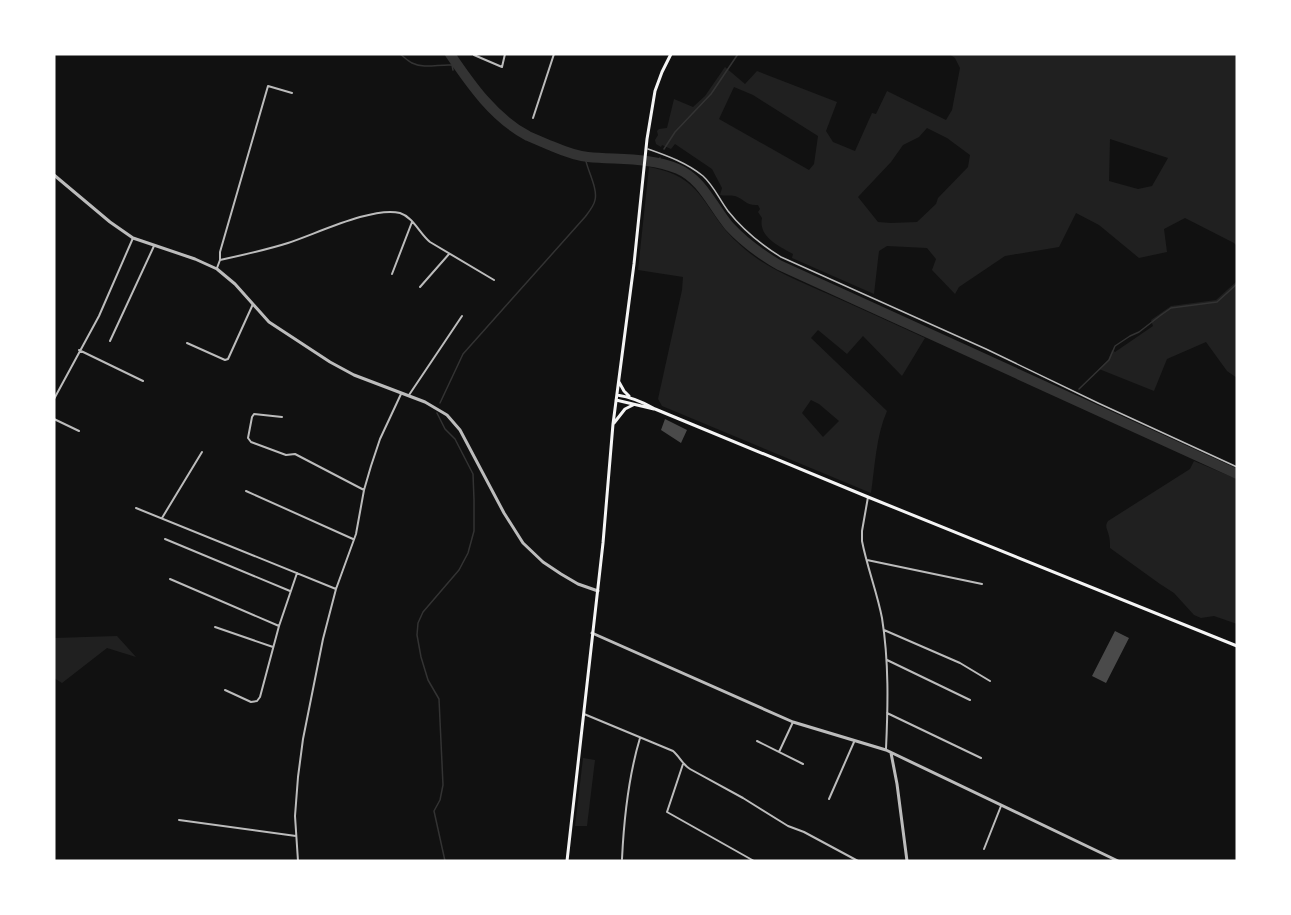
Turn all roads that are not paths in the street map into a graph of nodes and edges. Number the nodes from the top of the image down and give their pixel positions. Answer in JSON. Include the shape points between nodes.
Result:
{"nodes":[{"id":1,"x":505,"y":54,"type":"edge"},
{"id":2,"x":554,"y":54,"type":"edge"},
{"id":3,"x":671,"y":54,"type":"edge"},
{"id":4,"x":474,"y":55,"type":"edge"},
{"id":5,"x":292,"y":93,"type":"dead end"},
{"id":6,"x":533,"y":118,"type":"dead end"},
{"id":7,"x":646,"y":148,"type":"junction"},
{"id":8,"x":54,"y":175,"type":"edge"},
{"id":9,"x":412,"y":222,"type":"junction"},
{"id":10,"x":133,"y":238,"type":"junction"},
{"id":11,"x":154,"y":246,"type":"junction"},
{"id":12,"x":449,"y":254,"type":"junction"},
{"id":13,"x":220,"y":260,"type":"junction"},
{"id":14,"x":217,"y":269,"type":"junction"},
{"id":15,"x":392,"y":274,"type":"dead end"},
{"id":16,"x":494,"y":280,"type":"dead end"},
{"id":17,"x":420,"y":287,"type":"dead end"},
{"id":18,"x":253,"y":304,"type":"junction"},
{"id":19,"x":462,"y":316,"type":"dead end"},
{"id":20,"x":110,"y":341,"type":"dead end"},
{"id":21,"x":187,"y":343,"type":"dead end"},
{"id":22,"x":79,"y":350,"type":"junction"},
{"id":23,"x":619,"y":380,"type":"junction"},
{"id":24,"x":143,"y":381,"type":"dead end"},
{"id":25,"x":402,"y":393,"type":"junction"},
{"id":26,"x":409,"y":395,"type":"junction"},
{"id":27,"x":617,"y":395,"type":"junction"},
{"id":28,"x":633,"y":398,"type":"junction"},
{"id":29,"x":54,"y":399,"type":"edge"},
{"id":30,"x":616,"y":400,"type":"junction"},
{"id":31,"x":636,"y":405,"type":"junction"},
{"id":32,"x":655,"y":409,"type":"junction"},
{"id":33,"x":282,"y":417,"type":"dead end"},
{"id":34,"x":54,"y":419,"type":"edge"},
{"id":35,"x":613,"y":424,"type":"junction"},
{"id":36,"x":79,"y":431,"type":"dead end"},
{"id":37,"x":202,"y":452,"type":"dead end"},
{"id":38,"x":1237,"y":466,"type":"edge"},
{"id":39,"x":364,"y":490,"type":"junction"},
{"id":40,"x":246,"y":491,"type":"dead end"},
{"id":41,"x":868,"y":497,"type":"junction"},
{"id":42,"x":136,"y":508,"type":"dead end"},
{"id":43,"x":162,"y":518,"type":"junction"},
{"id":44,"x":354,"y":539,"type":"junction"},
{"id":45,"x":165,"y":540,"type":"dead end"},
{"id":46,"x":867,"y":560,"type":"junction"},
{"id":47,"x":297,"y":573,"type":"junction"},
{"id":48,"x":170,"y":579,"type":"dead end"},
{"id":49,"x":982,"y":584,"type":"dead end"},
{"id":50,"x":336,"y":589,"type":"junction"},
{"id":51,"x":290,"y":591,"type":"junction"},
{"id":52,"x":598,"y":591,"type":"junction"},
{"id":53,"x":279,"y":626,"type":"junction"},
{"id":54,"x":215,"y":627,"type":"dead end"},
{"id":55,"x":884,"y":630,"type":"junction"},
{"id":56,"x":592,"y":633,"type":"junction"},
{"id":57,"x":1237,"y":646,"type":"edge"},
{"id":58,"x":273,"y":647,"type":"junction"},
{"id":59,"x":887,"y":660,"type":"junction"},
{"id":60,"x":990,"y":681,"type":"dead end"},
{"id":61,"x":225,"y":690,"type":"dead end"},
{"id":62,"x":970,"y":700,"type":"dead end"},
{"id":63,"x":887,"y":713,"type":"junction"},
{"id":64,"x":584,"y":714,"type":"junction"},
{"id":65,"x":794,"y":722,"type":"junction"},
{"id":66,"x":640,"y":737,"type":"junction"},
{"id":67,"x":855,"y":740,"type":"junction"},
{"id":68,"x":757,"y":741,"type":"dead end"},
{"id":69,"x":886,"y":750,"type":"junction"},
{"id":70,"x":779,"y":752,"type":"junction"},
{"id":71,"x":891,"y":753,"type":"junction"},
{"id":72,"x":981,"y":758,"type":"dead end"},
{"id":73,"x":683,"y":764,"type":"junction"},
{"id":74,"x":803,"y":764,"type":"dead end"},
{"id":75,"x":829,"y":799,"type":"dead end"},
{"id":76,"x":1001,"y":806,"type":"junction"},
{"id":77,"x":179,"y":820,"type":"dead end"},
{"id":78,"x":296,"y":836,"type":"junction"},
{"id":79,"x":984,"y":849,"type":"dead end"},
{"id":80,"x":622,"y":859,"type":"dead end"},
{"id":81,"x":908,"y":860,"type":"edge"},
{"id":82,"x":298,"y":861,"type":"edge"},
{"id":83,"x":567,"y":861,"type":"edge"},
{"id":84,"x":754,"y":861,"type":"edge"},
{"id":85,"x":858,"y":861,"type":"edge"},
{"id":86,"x":1118,"y":861,"type":"edge"}],
"edges":[{"from":1,"to":4,"type":"street","via":[[502,68]]},
{"from":2,"to":6,"type":"street"},
{"from":3,"to":7,"type":"main road","via":[[655,92]]},
{"from":5,"to":13,"type":"street","via":[[268,86]]},
{"from":7,"to":23,"type":"main road"},
{"from":7,"to":38,"type":"lane","via":[[695,170],[742,228],[781,257]]},
{"from":8,"to":10,"type":"street"},
{"from":9,"to":12,"type":"street"},
{"from":9,"to":13,"type":"street","via":[[401,214],[371,214],[270,249]]},
{"from":9,"to":15,"type":"street"},
{"from":10,"to":11,"type":"street"},
{"from":10,"to":22,"type":"street","via":[[99,316]]},
{"from":11,"to":14,"type":"street"},
{"from":11,"to":20,"type":"street"},
{"from":12,"to":16,"type":"street"},
{"from":12,"to":17,"type":"street"},
{"from":13,"to":14,"type":"street"},
{"from":14,"to":18,"type":"street"},
{"from":18,"to":21,"type":"street","via":[[228,359]]},
{"from":18,"to":25,"type":"street","via":[[269,322],[330,363]]},
{"from":19,"to":26,"type":"street"},
{"from":22,"to":24,"type":"street"},
{"from":22,"to":29,"type":"street"},
{"from":23,"to":27,"type":"main road"},
{"from":23,"to":28,"type":"main road"},
{"from":25,"to":26,"type":"street"},
{"from":25,"to":39,"type":"street","via":[[380,439]]},
{"from":26,"to":52,"type":"street","via":[[457,425],[523,543],[561,574]]},
{"from":27,"to":28,"type":"main road"},
{"from":27,"to":30,"type":"main road"},
{"from":28,"to":32,"type":"main road"},
{"from":30,"to":31,"type":"main road"},
{"from":30,"to":35,"type":"main road"},
{"from":31,"to":32,"type":"main road"},
{"from":31,"to":35,"type":"main road","via":[[625,409]]},
{"from":32,"to":41,"type":"main road"},
{"from":33,"to":39,"type":"street","via":[[254,414],[248,438],[295,454]]},
{"from":34,"to":36,"type":"street"},
{"from":35,"to":52,"type":"main road"},
{"from":37,"to":43,"type":"street"},
{"from":39,"to":44,"type":"street"},
{"from":40,"to":44,"type":"street"},
{"from":41,"to":46,"type":"street","via":[[862,531]]},
{"from":41,"to":57,"type":"main road"},
{"from":42,"to":43,"type":"street"},
{"from":43,"to":47,"type":"street"},
{"from":44,"to":50,"type":"street"},
{"from":45,"to":51,"type":"street"},
{"from":46,"to":49,"type":"street"},
{"from":46,"to":55,"type":"street"},
{"from":47,"to":50,"type":"street"},
{"from":47,"to":51,"type":"street"},
{"from":48,"to":53,"type":"street"},
{"from":50,"to":78,"type":"street","via":[[302,747]]},
{"from":51,"to":53,"type":"street"},
{"from":52,"to":56,"type":"main road"},
{"from":53,"to":58,"type":"street"},
{"from":54,"to":58,"type":"street"},
{"from":55,"to":59,"type":"street"},
{"from":55,"to":60,"type":"street","via":[[960,663]]},
{"from":56,"to":64,"type":"main road"},
{"from":56,"to":65,"type":"street"},
{"from":58,"to":61,"type":"street","via":[[257,701]]},
{"from":59,"to":62,"type":"street"},
{"from":59,"to":63,"type":"street"},
{"from":63,"to":69,"type":"street"},
{"from":63,"to":72,"type":"street"},
{"from":64,"to":66,"type":"street"},
{"from":64,"to":83,"type":"main road"},
{"from":65,"to":67,"type":"street"},
{"from":65,"to":70,"type":"street"},
{"from":66,"to":73,"type":"street","via":[[673,751]]},
{"from":66,"to":80,"type":"street","via":[[632,765]]},
{"from":67,"to":69,"type":"street"},
{"from":67,"to":75,"type":"street"},
{"from":68,"to":70,"type":"street"},
{"from":69,"to":71,"type":"street"},
{"from":70,"to":74,"type":"street"},
{"from":71,"to":76,"type":"street"},
{"from":71,"to":81,"type":"street"},
{"from":73,"to":84,"type":"street","via":[[667,812]]},
{"from":73,"to":85,"type":"street","via":[[774,819]]},
{"from":76,"to":79,"type":"street"},
{"from":76,"to":86,"type":"street"},
{"from":77,"to":78,"type":"street"},
{"from":78,"to":82,"type":"street"}]}
